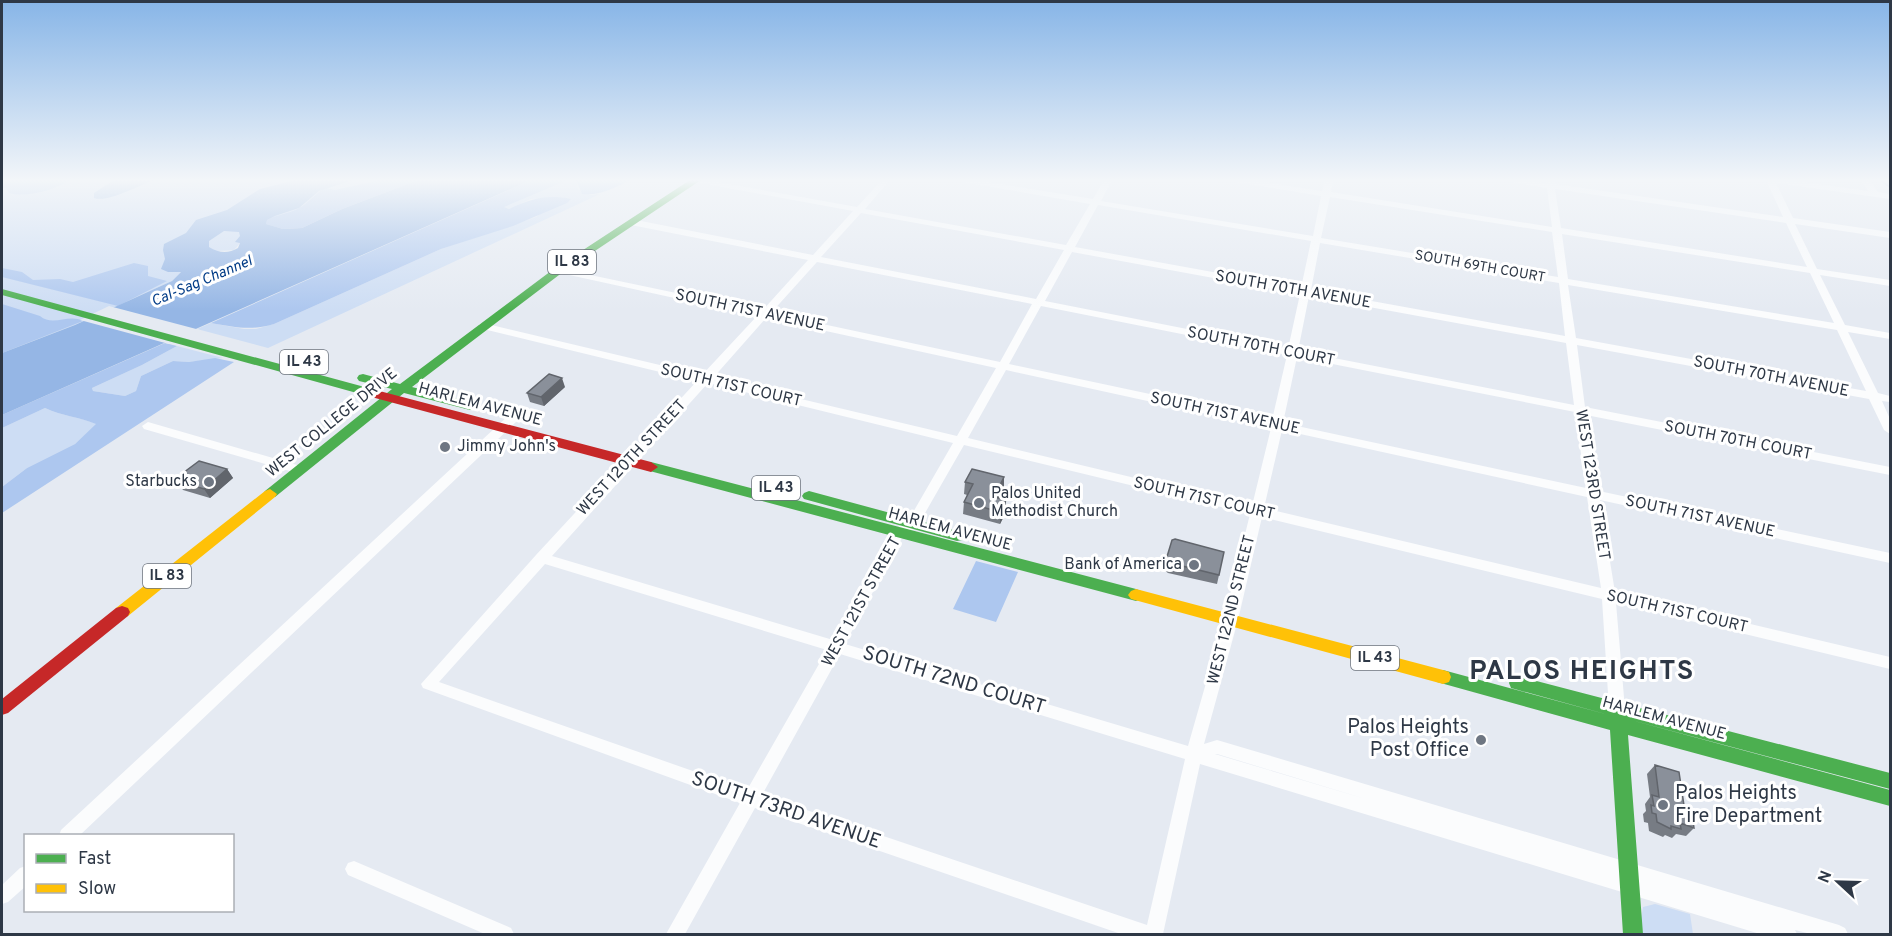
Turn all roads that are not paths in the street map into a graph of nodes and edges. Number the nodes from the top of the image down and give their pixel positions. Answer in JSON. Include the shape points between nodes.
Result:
{"nodes":[{"id":1,"x":629,"y":224,"type":"edge"},
{"id":2,"x":640,"y":224,"type":"edge"},
{"id":3,"x":847,"y":224,"type":"edge"},
{"id":4,"x":931,"y":224,"type":"edge"},
{"id":5,"x":1083,"y":224,"type":"edge"},
{"id":6,"x":1225,"y":224,"type":"edge"},
{"id":7,"x":1320,"y":224,"type":"edge"},
{"id":8,"x":1516,"y":224,"type":"edge"},
{"id":9,"x":1555,"y":224,"type":"edge"},
{"id":10,"x":1791,"y":224,"type":"edge"},
{"id":11,"x":1814,"y":224,"type":"edge"},
{"id":12,"x":1556,"y":230,"type":"junction"},
{"id":13,"x":1890,"y":235,"type":"edge"},
{"id":14,"x":1317,"y":239,"type":"junction"},
{"id":15,"x":1069,"y":250,"type":"junction"},
{"id":16,"x":816,"y":258,"type":"junction"},
{"id":17,"x":561,"y":270,"type":"junction"},
{"id":18,"x":1814,"y":271,"type":"junction"},
{"id":19,"x":1563,"y":281,"type":"junction"},
{"id":20,"x":2,"y":282,"type":"edge"},
{"id":21,"x":1890,"y":283,"type":"edge"},
{"id":22,"x":2,"y":292,"type":"edge"},
{"id":23,"x":1304,"y":292,"type":"junction"},
{"id":24,"x":1039,"y":303,"type":"junction"},
{"id":25,"x":82,"y":308,"type":"junction"},
{"id":26,"x":763,"y":314,"type":"junction"},
{"id":27,"x":483,"y":326,"type":"junction"},
{"id":28,"x":1841,"y":328,"type":"junction"},
{"id":29,"x":1890,"y":336,"type":"edge"},
{"id":30,"x":201,"y":340,"type":"junction"},
{"id":31,"x":1571,"y":340,"type":"junction"},
{"id":32,"x":1292,"y":353,"type":"junction"},
{"id":33,"x":1004,"y":366,"type":"junction"},
{"id":34,"x":705,"y":380,"type":"junction"},
{"id":35,"x":402,"y":388,"type":"junction"},
{"id":36,"x":1874,"y":396,"type":"junction"},
{"id":37,"x":389,"y":398,"type":"junction"},
{"id":38,"x":1890,"y":399,"type":"edge"},
{"id":39,"x":1580,"y":410,"type":"junction"},
{"id":40,"x":508,"y":423,"type":"junction"},
{"id":41,"x":1277,"y":425,"type":"junction"},
{"id":42,"x":148,"y":426,"type":"dead end"},
{"id":43,"x":1890,"y":430,"type":"edge"},
{"id":44,"x":962,"y":441,"type":"junction"},
{"id":45,"x":634,"y":456,"type":"junction"},
{"id":46,"x":300,"y":470,"type":"junction"},
{"id":47,"x":1890,"y":471,"type":"edge"},
{"id":48,"x":1595,"y":494,"type":"junction"},
{"id":49,"x":1256,"y":511,"type":"junction"},
{"id":50,"x":913,"y":524,"type":"junction"},
{"id":51,"x":898,"y":533,"type":"junction"},
{"id":52,"x":541,"y":558,"type":"junction"},
{"id":53,"x":1890,"y":558,"type":"edge"},
{"id":54,"x":1609,"y":596,"type":"junction"},
{"id":55,"x":1232,"y":615,"type":"junction"},
{"id":56,"x":837,"y":646,"type":"junction"},
{"id":57,"x":1890,"y":663,"type":"edge"},
{"id":58,"x":428,"y":684,"type":"joint"},
{"id":59,"x":2,"y":708,"type":"edge"},
{"id":60,"x":1618,"y":716,"type":"junction"},
{"id":61,"x":1194,"y":753,"type":"junction"},
{"id":62,"x":1890,"y":781,"type":"edge"},
{"id":63,"x":1890,"y":798,"type":"edge"},
{"id":64,"x":751,"y":799,"type":"junction"},
{"id":65,"x":69,"y":834,"type":"edge"},
{"id":66,"x":354,"y":869,"type":"dead end"},
{"id":67,"x":24,"y":876,"type":"edge"},
{"id":68,"x":1628,"y":879,"type":"junction"},
{"id":69,"x":2,"y":896,"type":"edge"},
{"id":70,"x":1787,"y":929,"type":"edge"},
{"id":71,"x":505,"y":934,"type":"edge"},
{"id":72,"x":675,"y":934,"type":"edge"},
{"id":73,"x":1146,"y":934,"type":"edge"},
{"id":74,"x":1154,"y":934,"type":"edge"},
{"id":75,"x":1634,"y":934,"type":"edge"},
{"id":76,"x":1839,"y":934,"type":"edge"}],
"edges":[{"from":1,"to":17,"type":"main road","name":"WEST COLLEGE DRIVE","number":"IL 83"},
{"from":2,"to":16,"type":"street","name":"SOUTH 70TH COURT"},
{"from":3,"to":16,"type":"street","name":"WEST 120TH STREET"},
{"from":4,"to":15,"type":"street","name":"SOUTH 70TH AVENUE"},
{"from":5,"to":15,"type":"street","name":"WEST 121ST STREET"},
{"from":6,"to":14,"type":"street","name":"SOUTH 69TH COURT"},
{"from":7,"to":14,"type":"street","name":"WEST 122ND STREET"},
{"from":8,"to":12,"type":"street"},
{"from":9,"to":12,"type":"street","name":"WEST 123RD STREET"},
{"from":10,"to":18,"type":"street"},
{"from":11,"to":13,"type":"street"},
{"from":12,"to":18,"type":"street"},
{"from":12,"to":19,"type":"street","name":"WEST 123RD STREET"},
{"from":14,"to":19,"type":"street","name":"SOUTH 69TH COURT"},
{"from":14,"to":23,"type":"street","name":"WEST 122ND STREET"},
{"from":15,"to":23,"type":"street","name":"SOUTH 70TH AVENUE"},
{"from":15,"to":24,"type":"street","name":"WEST 121ST STREET"},
{"from":16,"to":24,"type":"street","name":"SOUTH 70TH COURT"},
{"from":16,"to":26,"type":"street","name":"WEST 120TH STREET"},
{"from":17,"to":26,"type":"street","name":"SOUTH 71ST AVENUE"},
{"from":17,"to":27,"type":"main road","name":"WEST COLLEGE DRIVE","number":"IL 83"},
{"from":18,"to":21,"type":"street"},
{"from":18,"to":28,"type":"street"},
{"from":19,"to":28,"type":"street","name":"SOUTH 69TH COURT"},
{"from":19,"to":31,"type":"street","name":"WEST 123RD STREET"},
{"from":20,"to":25,"type":"main road","name":"HARLEM AVENUE","number":"IL 43"},
{"from":22,"to":25,"type":"main road","name":"HARLEM AVENUE","number":"IL 43"},
{"from":23,"to":31,"type":"street","name":"SOUTH 70TH AVENUE"},
{"from":23,"to":32,"type":"street","name":"WEST 122ND STREET"},
{"from":24,"to":32,"type":"street","name":"SOUTH 70TH COURT"},
{"from":24,"to":33,"type":"street","name":"WEST 121ST STREET"},
{"from":25,"to":30,"type":"main road","name":"HARLEM AVENUE","number":"IL 43"},
{"from":26,"to":33,"type":"street","name":"SOUTH 71ST AVENUE"},
{"from":26,"to":34,"type":"street","name":"WEST 120TH STREET"},
{"from":27,"to":34,"type":"street","name":"SOUTH 71ST COURT"},
{"from":27,"to":35,"type":"main road","name":"WEST COLLEGE DRIVE","number":"IL 83"},
{"from":28,"to":29,"type":"street","name":"SOUTH 69TH COURT"},
{"from":28,"to":36,"type":"street"},
{"from":30,"to":35,"type":"main road","name":"HARLEM AVENUE","number":"IL 43"},
{"from":30,"to":37,"type":"main road","name":"HARLEM AVENUE","number":"IL 43"},
{"from":31,"to":36,"type":"street","name":"SOUTH 70TH AVENUE"},
{"from":31,"to":39,"type":"street","name":"WEST 123RD STREET"},
{"from":32,"to":39,"type":"street","name":"SOUTH 70TH COURT"},
{"from":32,"to":41,"type":"street","name":"WEST 122ND STREET"},
{"from":33,"to":41,"type":"street","name":"SOUTH 71ST AVENUE"},
{"from":33,"to":44,"type":"street","name":"WEST 121ST STREET"},
{"from":34,"to":44,"type":"street","name":"SOUTH 71ST COURT"},
{"from":34,"to":45,"type":"street","name":"WEST 120TH STREET"},
{"from":35,"to":37,"type":"main road","name":"WEST COLLEGE DRIVE","number":"IL 83"},
{"from":35,"to":40,"type":"main road","name":"HARLEM AVENUE","number":"IL 43"},
{"from":36,"to":38,"type":"street","name":"SOUTH 70TH AVENUE"},
{"from":36,"to":43,"type":"street"},
{"from":37,"to":40,"type":"main road","name":"HARLEM AVENUE","number":"IL 43"},
{"from":37,"to":46,"type":"main road","name":"WEST COLLEGE DRIVE","number":"IL 83"},
{"from":39,"to":47,"type":"street","name":"SOUTH 70TH COURT"},
{"from":39,"to":48,"type":"street","name":"WEST 123RD STREET"},
{"from":40,"to":45,"type":"main road","name":"HARLEM AVENUE","number":"IL 43"},
{"from":40,"to":65,"type":"street"},
{"from":41,"to":48,"type":"street","name":"SOUTH 71ST AVENUE"},
{"from":41,"to":49,"type":"street","name":"WEST 122ND STREET"},
{"from":42,"to":46,"type":"street"},
{"from":44,"to":49,"type":"street","name":"SOUTH 71ST COURT"},
{"from":44,"to":50,"type":"street","name":"WEST 121ST STREET"},
{"from":45,"to":50,"type":"main road","name":"HARLEM AVENUE","number":"IL 43"},
{"from":45,"to":51,"type":"main road","name":"HARLEM AVENUE","number":"IL 43"},
{"from":45,"to":52,"type":"street","name":"WEST 120TH STREET"},
{"from":46,"to":59,"type":"main road","name":"WEST COLLEGE DRIVE","number":"IL 83"},
{"from":48,"to":53,"type":"street","name":"SOUTH 71ST AVENUE"},
{"from":48,"to":54,"type":"street","name":"WEST 123RD STREET"},
{"from":49,"to":54,"type":"street","name":"SOUTH 71ST COURT"},
{"from":49,"to":55,"type":"street","name":"WEST 122ND STREET"},
{"from":50,"to":51,"type":"street","name":"WEST 121ST STREET"},
{"from":50,"to":55,"type":"main road","name":"HARLEM AVENUE","number":"IL 43"},
{"from":51,"to":55,"type":"main road","name":"HARLEM AVENUE","number":"IL 43"},
{"from":51,"to":56,"type":"street","name":"WEST 121ST STREET"},
{"from":52,"to":56,"type":"street","name":"SOUTH 72ND COURT"},
{"from":52,"to":58,"type":"street","name":"WEST 120TH STREET"},
{"from":54,"to":57,"type":"street","name":"SOUTH 71ST COURT"},
{"from":54,"to":60,"type":"street","name":"WEST 123RD STREET"},
{"from":55,"to":60,"type":"main road","name":"HARLEM AVENUE","number":"IL 43"},
{"from":55,"to":61,"type":"street","name":"WEST 122ND STREET"},
{"from":56,"to":61,"type":"street","name":"SOUTH 72ND COURT"},
{"from":56,"to":64,"type":"street","name":"WEST 121ST STREET"},
{"from":58,"to":64,"type":"street","name":"SOUTH 73RD AVENUE"},
{"from":60,"to":62,"type":"main road","name":"HARLEM AVENUE","number":"IL 43"},
{"from":60,"to":63,"type":"main road","name":"HARLEM AVENUE","number":"IL 43"},
{"from":60,"to":68,"type":"main road","name":"WEST 123RD STREET"},
{"from":61,"to":68,"type":"street","name":"SOUTH 72ND COURT"},
{"from":61,"to":74,"type":"street","name":"WEST 122ND STREET"},
{"from":64,"to":72,"type":"street","name":"WEST 121ST STREET"},
{"from":64,"to":73,"type":"street","name":"SOUTH 73RD AVENUE"},
{"from":66,"to":71,"type":"street"},
{"from":67,"to":69,"type":"street"},
{"from":68,"to":70,"type":"street","name":"SOUTH 72ND COURT"},
{"from":68,"to":75,"type":"main road","name":"WEST 123RD STREET"},
{"from":70,"to":76,"type":"street","name":"SOUTH 72ND COURT"}]}
